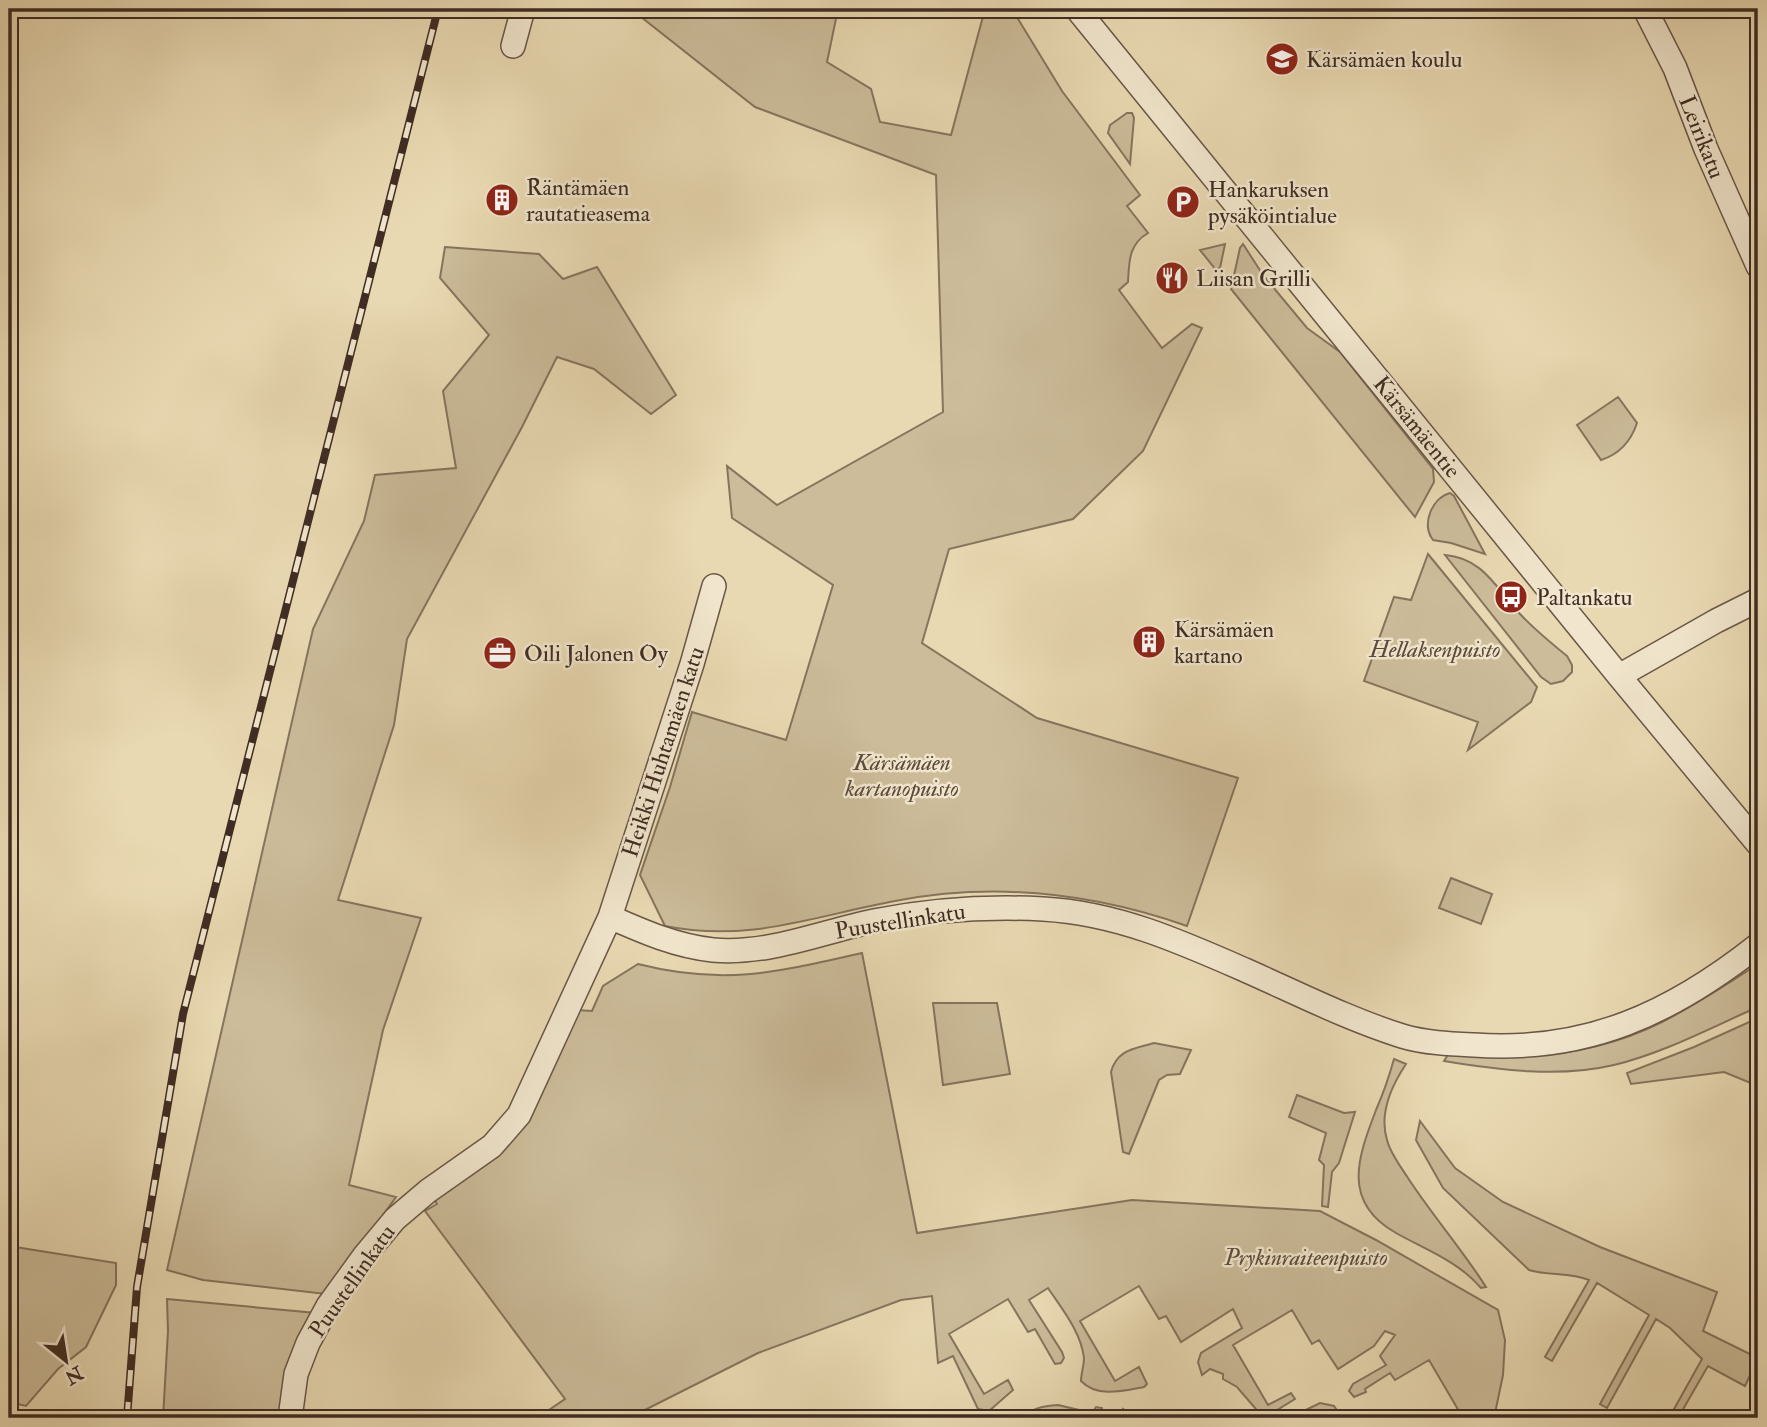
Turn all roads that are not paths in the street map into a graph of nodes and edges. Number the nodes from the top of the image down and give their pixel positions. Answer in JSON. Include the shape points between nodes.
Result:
{"nodes":[{"id":1,"x":523,"y":9,"type":"edge"},
{"id":2,"x":1077,"y":9,"type":"edge"},
{"id":3,"x":1645,"y":9,"type":"edge"},
{"id":4,"x":513,"y":46,"type":"dead end"},
{"id":5,"x":1758,"y":267,"type":"edge"},
{"id":6,"x":714,"y":586,"type":"dead end"},
{"id":7,"x":1758,"y":600,"type":"edge"},
{"id":8,"x":1619,"y":677,"type":"junction"},
{"id":9,"x":1758,"y":844,"type":"edge"},
{"id":10,"x":610,"y":917,"type":"junction"},
{"id":11,"x":1758,"y":945,"type":"edge"},
{"id":12,"x":290,"y":1418,"type":"edge"}],
"edges":[{"from":1,"to":4,"type":"street"},
{"from":2,"to":8,"type":"street","name":"Kärsämäentie"},
{"from":3,"to":5,"type":"street","name":"Leirikatu","via":[[1675,68]]},
{"from":6,"to":10,"type":"street","name":"Heikki Huhtamäen katu"},
{"from":7,"to":8,"type":"street"},
{"from":8,"to":9,"type":"street","name":"Kärsämäentie"},
{"from":10,"to":11,"type":"street","name":"Puustellinkatu","via":[[691,947],[744,950],[939,910],[992,907],[1083,913],[1169,937],[1404,1036],[1496,1047],[1568,1041],[1628,1024],[1696,990]]},
{"from":10,"to":12,"type":"street","name":"Puustellinkatu","via":[[519,1115],[492,1146],[395,1219],[365,1255],[308,1343],[296,1374]]}]}
